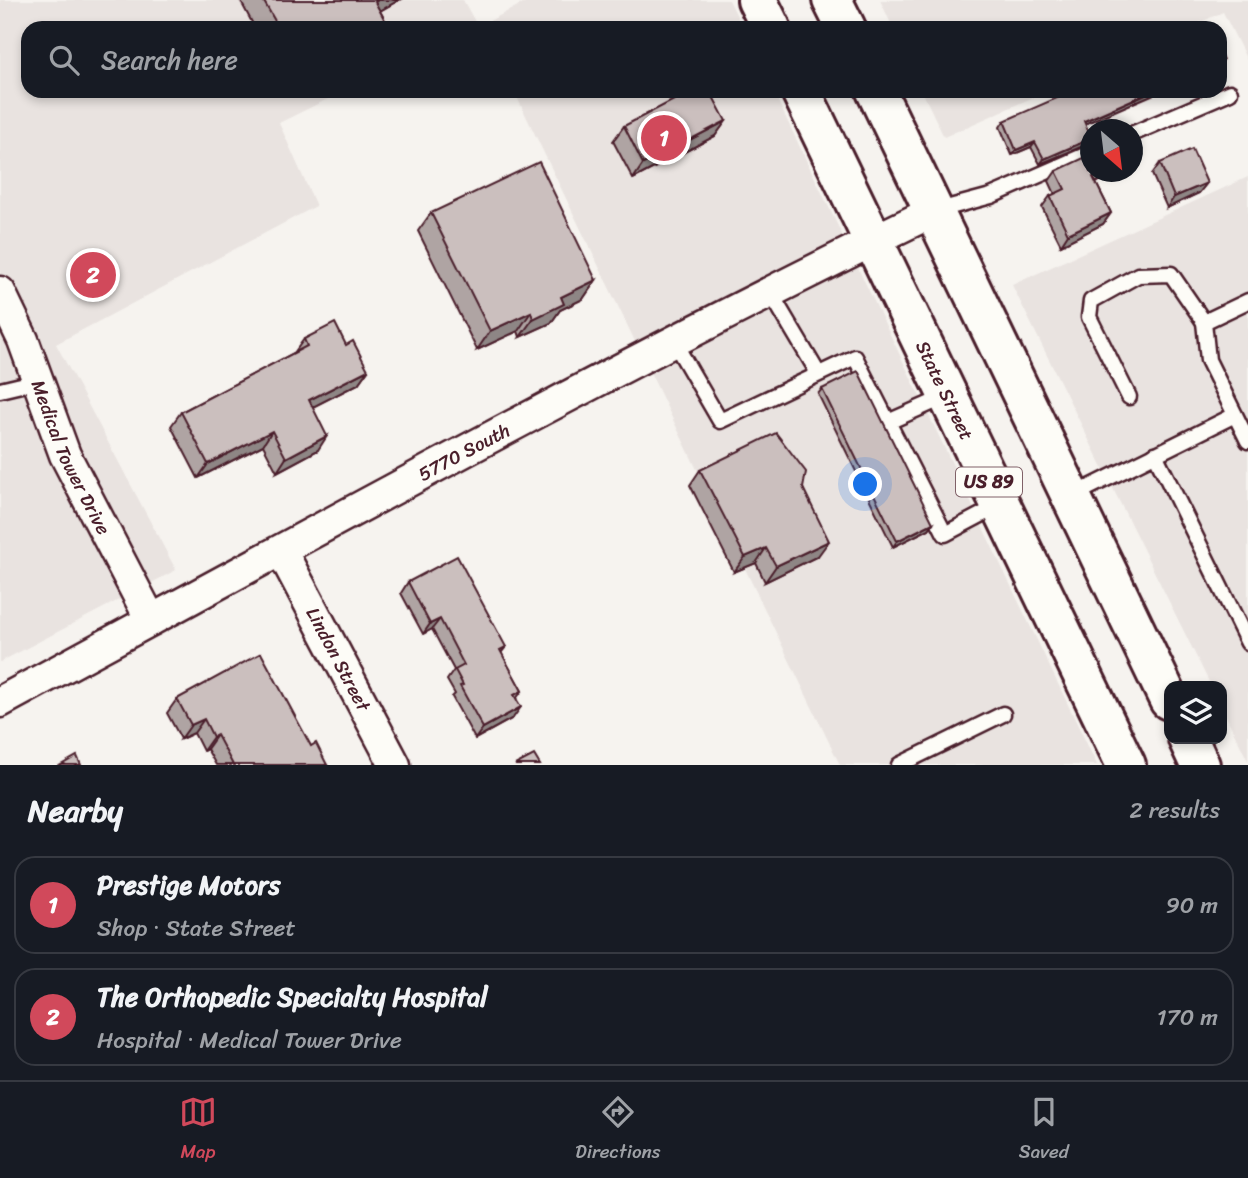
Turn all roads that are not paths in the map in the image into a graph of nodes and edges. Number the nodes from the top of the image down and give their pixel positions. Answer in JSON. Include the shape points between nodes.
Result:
{"nodes":[{"id":1,"x":757,"y":0,"type":"edge"},
{"id":2,"x":832,"y":0,"type":"edge"},
{"id":3,"x":768,"y":21,"type":"edge"},
{"id":4,"x":842,"y":21,"type":"edge"},
{"id":5,"x":1230,"y":92,"type":"dead end"},
{"id":6,"x":1227,"y":93,"type":"edge"},
{"id":7,"x":804,"y":98,"type":"edge"},
{"id":8,"x":879,"y":98,"type":"edge"},
{"id":9,"x":1216,"y":98,"type":"edge"},
{"id":10,"x":1143,"y":129,"type":"edge"},
{"id":11,"x":1080,"y":157,"type":"edge"},
{"id":12,"x":934,"y":211,"type":"junction"},
{"id":13,"x":873,"y":241,"type":"junction"},
{"id":14,"x":0,"y":292,"type":"edge"},
{"id":15,"x":770,"y":292,"type":"junction"},
{"id":16,"x":1248,"y":302,"type":"edge"},
{"id":17,"x":1204,"y":322,"type":"junction"},
{"id":18,"x":674,"y":342,"type":"junction"},
{"id":19,"x":818,"y":373,"type":"junction"},
{"id":20,"x":38,"y":381,"type":"junction"},
{"id":21,"x":0,"y":390,"type":"edge"},
{"id":22,"x":947,"y":396,"type":"junction"},
{"id":23,"x":1129,"y":397,"type":"dead end"},
{"id":24,"x":1235,"y":415,"type":"junction"},
{"id":25,"x":888,"y":422,"type":"junction"},
{"id":26,"x":1248,"y":441,"type":"edge"},
{"id":27,"x":1155,"y":454,"type":"junction"},
{"id":28,"x":1071,"y":496,"type":"junction"},
{"id":29,"x":1000,"y":505,"type":"junction"},
{"id":30,"x":282,"y":552,"type":"junction"},
{"id":31,"x":151,"y":620,"type":"junction"},
{"id":32,"x":1248,"y":643,"type":"edge"},
{"id":33,"x":1164,"y":691,"type":"edge"},
{"id":34,"x":0,"y":702,"type":"edge"},
{"id":35,"x":1003,"y":714,"type":"dead end"},
{"id":36,"x":1190,"y":744,"type":"edge"},
{"id":37,"x":395,"y":765,"type":"edge"},
{"id":38,"x":899,"y":765,"type":"edge"},
{"id":39,"x":1126,"y":765,"type":"edge"},
{"id":40,"x":1200,"y":765,"type":"edge"}],
"edges":[{"from":1,"to":3,"type":"main road"},
{"from":2,"to":4,"type":"main road"},
{"from":5,"to":6,"type":"lane"},
{"from":7,"to":13,"type":"main road","name":"State Street","number":"US 89"},
{"from":8,"to":12,"type":"main road"},
{"from":9,"to":10,"type":"lane"},
{"from":11,"to":12,"type":"lane","via":[[991,196]]},
{"from":12,"to":13,"type":"street","name":"5770 South"},
{"from":12,"to":28,"type":"main road"},
{"from":13,"to":15,"type":"street","name":"5770 South"},
{"from":13,"to":22,"type":"main road","name":"State Street","number":"US 89"},
{"from":14,"to":20,"type":"street","name":"Medical Tower Drive"},
{"from":15,"to":18,"type":"street","name":"5770 South"},
{"from":15,"to":19,"type":"lane"},
{"from":16,"to":17,"type":"lane"},
{"from":17,"to":23,"type":"lane","via":[[1171,274],[1138,275],[1091,301],[1089,317]]},
{"from":17,"to":24,"type":"lane","via":[[1208,360]]},
{"from":18,"to":19,"type":"lane","via":[[720,421]]},
{"from":18,"to":30,"type":"street","name":"5770 South"},
{"from":19,"to":25,"type":"lane","via":[[855,356]]},
{"from":20,"to":21,"type":"lane"},
{"from":20,"to":31,"type":"street","name":"Medical Tower Drive","via":[[65,455]]},
{"from":22,"to":25,"type":"lane"},
{"from":22,"to":29,"type":"main road","name":"State Street","number":"US 89"},
{"from":24,"to":26,"type":"lane"},
{"from":24,"to":27,"type":"lane"},
{"from":25,"to":29,"type":"lane","via":[[945,534]]},
{"from":27,"to":28,"type":"lane"},
{"from":27,"to":32,"type":"lane"},
{"from":28,"to":33,"type":"main road"},
{"from":29,"to":39,"type":"main road","name":"State Street","number":"US 89"},
{"from":30,"to":31,"type":"street","name":"5770 South"},
{"from":30,"to":37,"type":"street","name":"Lindon Street"},
{"from":31,"to":34,"type":"street","name":"5770 South"},
{"from":35,"to":38,"type":"lane"},
{"from":36,"to":40,"type":"main road"}]}
